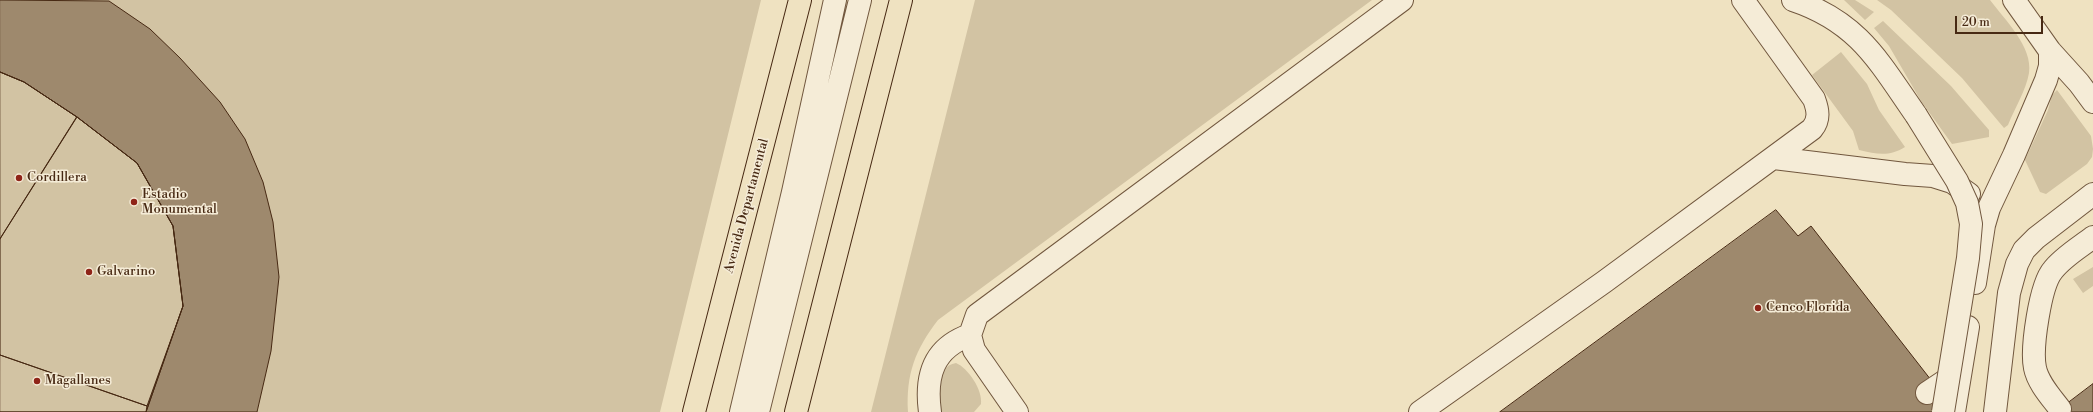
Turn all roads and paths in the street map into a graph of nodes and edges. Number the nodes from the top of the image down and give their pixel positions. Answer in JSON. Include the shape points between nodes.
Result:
{"nodes":[{"id":1,"x":800,"y":0,"type":"edge"},
{"id":2,"x":835,"y":0,"type":"edge"},
{"id":3,"x":860,"y":0,"type":"edge"},
{"id":4,"x":901,"y":0,"type":"edge"},
{"id":5,"x":1402,"y":0,"type":"edge"},
{"id":6,"x":1743,"y":0,"type":"edge"},
{"id":7,"x":1793,"y":0,"type":"edge"},
{"id":8,"x":2014,"y":0,"type":"edge"},
{"id":9,"x":2050,"y":51,"type":"junction"},
{"id":10,"x":2093,"y":102,"type":"edge"},
{"id":11,"x":1774,"y":158,"type":"junction"},
{"id":12,"x":2093,"y":194,"type":"edge"},
{"id":13,"x":1989,"y":208,"type":"junction"},
{"id":14,"x":2093,"y":237,"type":"edge"},
{"id":15,"x":970,"y":335,"type":"junction"},
{"id":16,"x":806,"y":372,"type":"junction"},
{"id":17,"x":1948,"y":378,"type":"junction"},
{"id":18,"x":1927,"y":392,"type":"dead end"},
{"id":19,"x":2060,"y":409,"type":"dead end"},
{"id":20,"x":694,"y":412,"type":"edge"},
{"id":21,"x":741,"y":412,"type":"edge"},
{"id":22,"x":758,"y":412,"type":"edge"},
{"id":23,"x":786,"y":412,"type":"edge"},
{"id":24,"x":796,"y":412,"type":"edge"},
{"id":25,"x":930,"y":412,"type":"edge"},
{"id":26,"x":1018,"y":412,"type":"edge"},
{"id":27,"x":1420,"y":412,"type":"edge"},
{"id":28,"x":1943,"y":412,"type":"edge"},
{"id":29,"x":1954,"y":412,"type":"edge"},
{"id":30,"x":1995,"y":412,"type":"edge"}],
"edges":[{"from":1,"to":20,"type":"main road","name":"Avenida Departamental"},
{"from":2,"to":21,"type":"lane","via":[[784,235]]},
{"from":3,"to":22,"type":"lane"},
{"from":4,"to":16,"type":"main road"},
{"from":5,"to":15,"type":"lane","via":[[982,310],[973,322]]},
{"from":6,"to":11,"type":"lane","via":[[1814,99],[1818,111],[1817,122],[1812,129]]},
{"from":7,"to":17,"type":"lane","bridge":true,"via":[[1820,11],[1857,36],[1873,54],[1916,115],[1957,181],[1967,203],[1970,219],[1968,258]]},
{"from":8,"to":9,"type":"lane"},
{"from":9,"to":10,"type":"lane"},
{"from":9,"to":13,"type":"lane","via":[[2050,66],[2046,80]]},
{"from":11,"to":13,"type":"lane","via":[[1933,176],[1952,182]]},
{"from":11,"to":27,"type":"lane"},
{"from":12,"to":30,"type":"lane","via":[[2036,238],[2024,250],[2017,264],[2009,293]]},
{"from":13,"to":29,"type":"lane","via":[[1984,225]]},
{"from":14,"to":19,"type":"lane","via":[[2052,270],[2041,295],[2034,348],[2035,368]]},
{"from":15,"to":25,"type":"lane","via":[[949,346],[936,361],[928,386]]},
{"from":15,"to":26,"type":"lane","via":[[974,350]]},
{"from":16,"to":23,"type":"lane"},
{"from":16,"to":24,"type":"main road"},
{"from":17,"to":18,"type":"lane"},
{"from":17,"to":28,"type":"lane","bridge":true}]}
